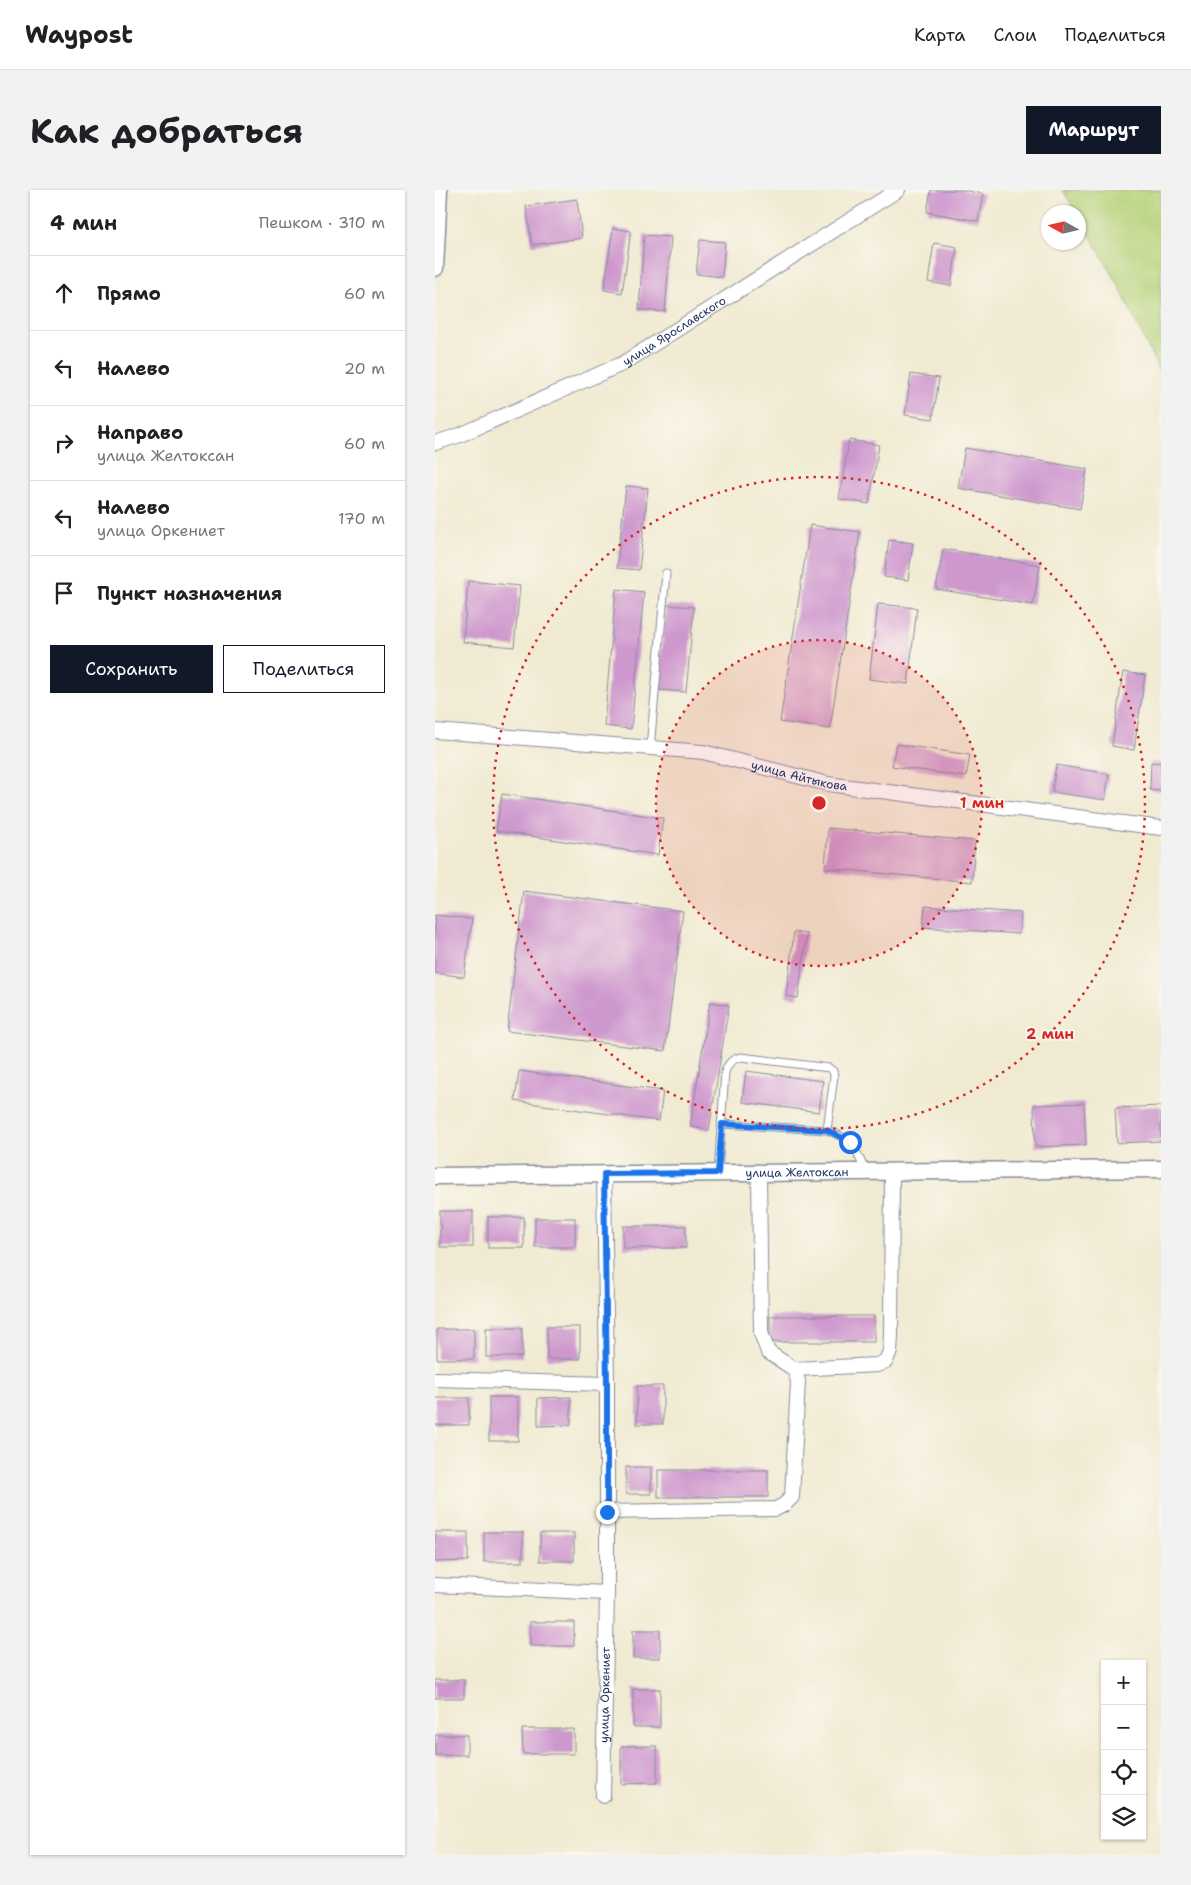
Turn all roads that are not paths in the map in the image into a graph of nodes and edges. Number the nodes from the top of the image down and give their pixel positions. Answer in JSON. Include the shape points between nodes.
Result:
{"nodes":[{"id":1,"x":439,"y":190,"type":"edge"},
{"id":2,"x":898,"y":190,"type":"edge"},
{"id":3,"x":435,"y":268,"type":"edge"},
{"id":4,"x":435,"y":443,"type":"edge"},
{"id":5,"x":666,"y":573,"type":"dead end"},
{"id":6,"x":435,"y":731,"type":"edge"},
{"id":7,"x":650,"y":748,"type":"junction"},
{"id":8,"x":1161,"y":828,"type":"edge"},
{"id":9,"x":722,"y":1124,"type":"junction"},
{"id":10,"x":827,"y":1130,"type":"junction"},
{"id":11,"x":1161,"y":1169,"type":"edge"},
{"id":12,"x":865,"y":1171,"type":"junction"},
{"id":13,"x":892,"y":1171,"type":"junction"},
{"id":14,"x":718,"y":1173,"type":"junction"},
{"id":15,"x":604,"y":1174,"type":"junction"},
{"id":16,"x":759,"y":1174,"type":"junction"},
{"id":17,"x":435,"y":1176,"type":"edge"},
{"id":18,"x":794,"y":1369,"type":"junction"},
{"id":19,"x":435,"y":1379,"type":"edge"},
{"id":20,"x":607,"y":1384,"type":"junction"},
{"id":21,"x":607,"y":1512,"type":"junction"},
{"id":22,"x":435,"y":1585,"type":"edge"},
{"id":23,"x":607,"y":1593,"type":"junction"},
{"id":24,"x":603,"y":1796,"type":"dead end"}],
"edges":[{"from":1,"to":3,"type":"street"},
{"from":2,"to":4,"type":"street","name":"улица Ярославского","via":[[622,364]]},
{"from":5,"to":7,"type":"lane"},
{"from":6,"to":7,"type":"street","name":"улица Айтыкова"},
{"from":7,"to":8,"type":"street","name":"улица Айтыкова","via":[[703,752],[828,784]]},
{"from":9,"to":10,"type":"lane"},
{"from":9,"to":10,"type":"lane","via":[[725,1072],[733,1059],[741,1057],[833,1071]]},
{"from":9,"to":14,"type":"lane"},
{"from":10,"to":12,"type":"lane","via":[[855,1147]]},
{"from":11,"to":13,"type":"street","name":"улица Желтоксан"},
{"from":12,"to":13,"type":"street","name":"улица Желтоксан"},
{"from":12,"to":16,"type":"street","name":"улица Желтоксан"},
{"from":13,"to":18,"type":"street","via":[[891,1336],[887,1361],[877,1365]]},
{"from":14,"to":15,"type":"street","name":"улица Желтоксан"},
{"from":14,"to":16,"type":"street","name":"улица Желтоксан"},
{"from":15,"to":17,"type":"street","name":"улица Желтоксан"},
{"from":15,"to":20,"type":"street","name":"улица Оркениет"},
{"from":16,"to":18,"type":"street","via":[[761,1333],[769,1352]]},
{"from":18,"to":21,"type":"street","via":[[798,1389],[791,1497],[785,1504],[776,1509]]},
{"from":19,"to":20,"type":"street"},
{"from":20,"to":21,"type":"street","name":"улица Оркениет"},
{"from":21,"to":23,"type":"street","name":"улица Оркениет"},
{"from":22,"to":23,"type":"street"},
{"from":23,"to":24,"type":"street","name":"улица Оркениет"}]}
